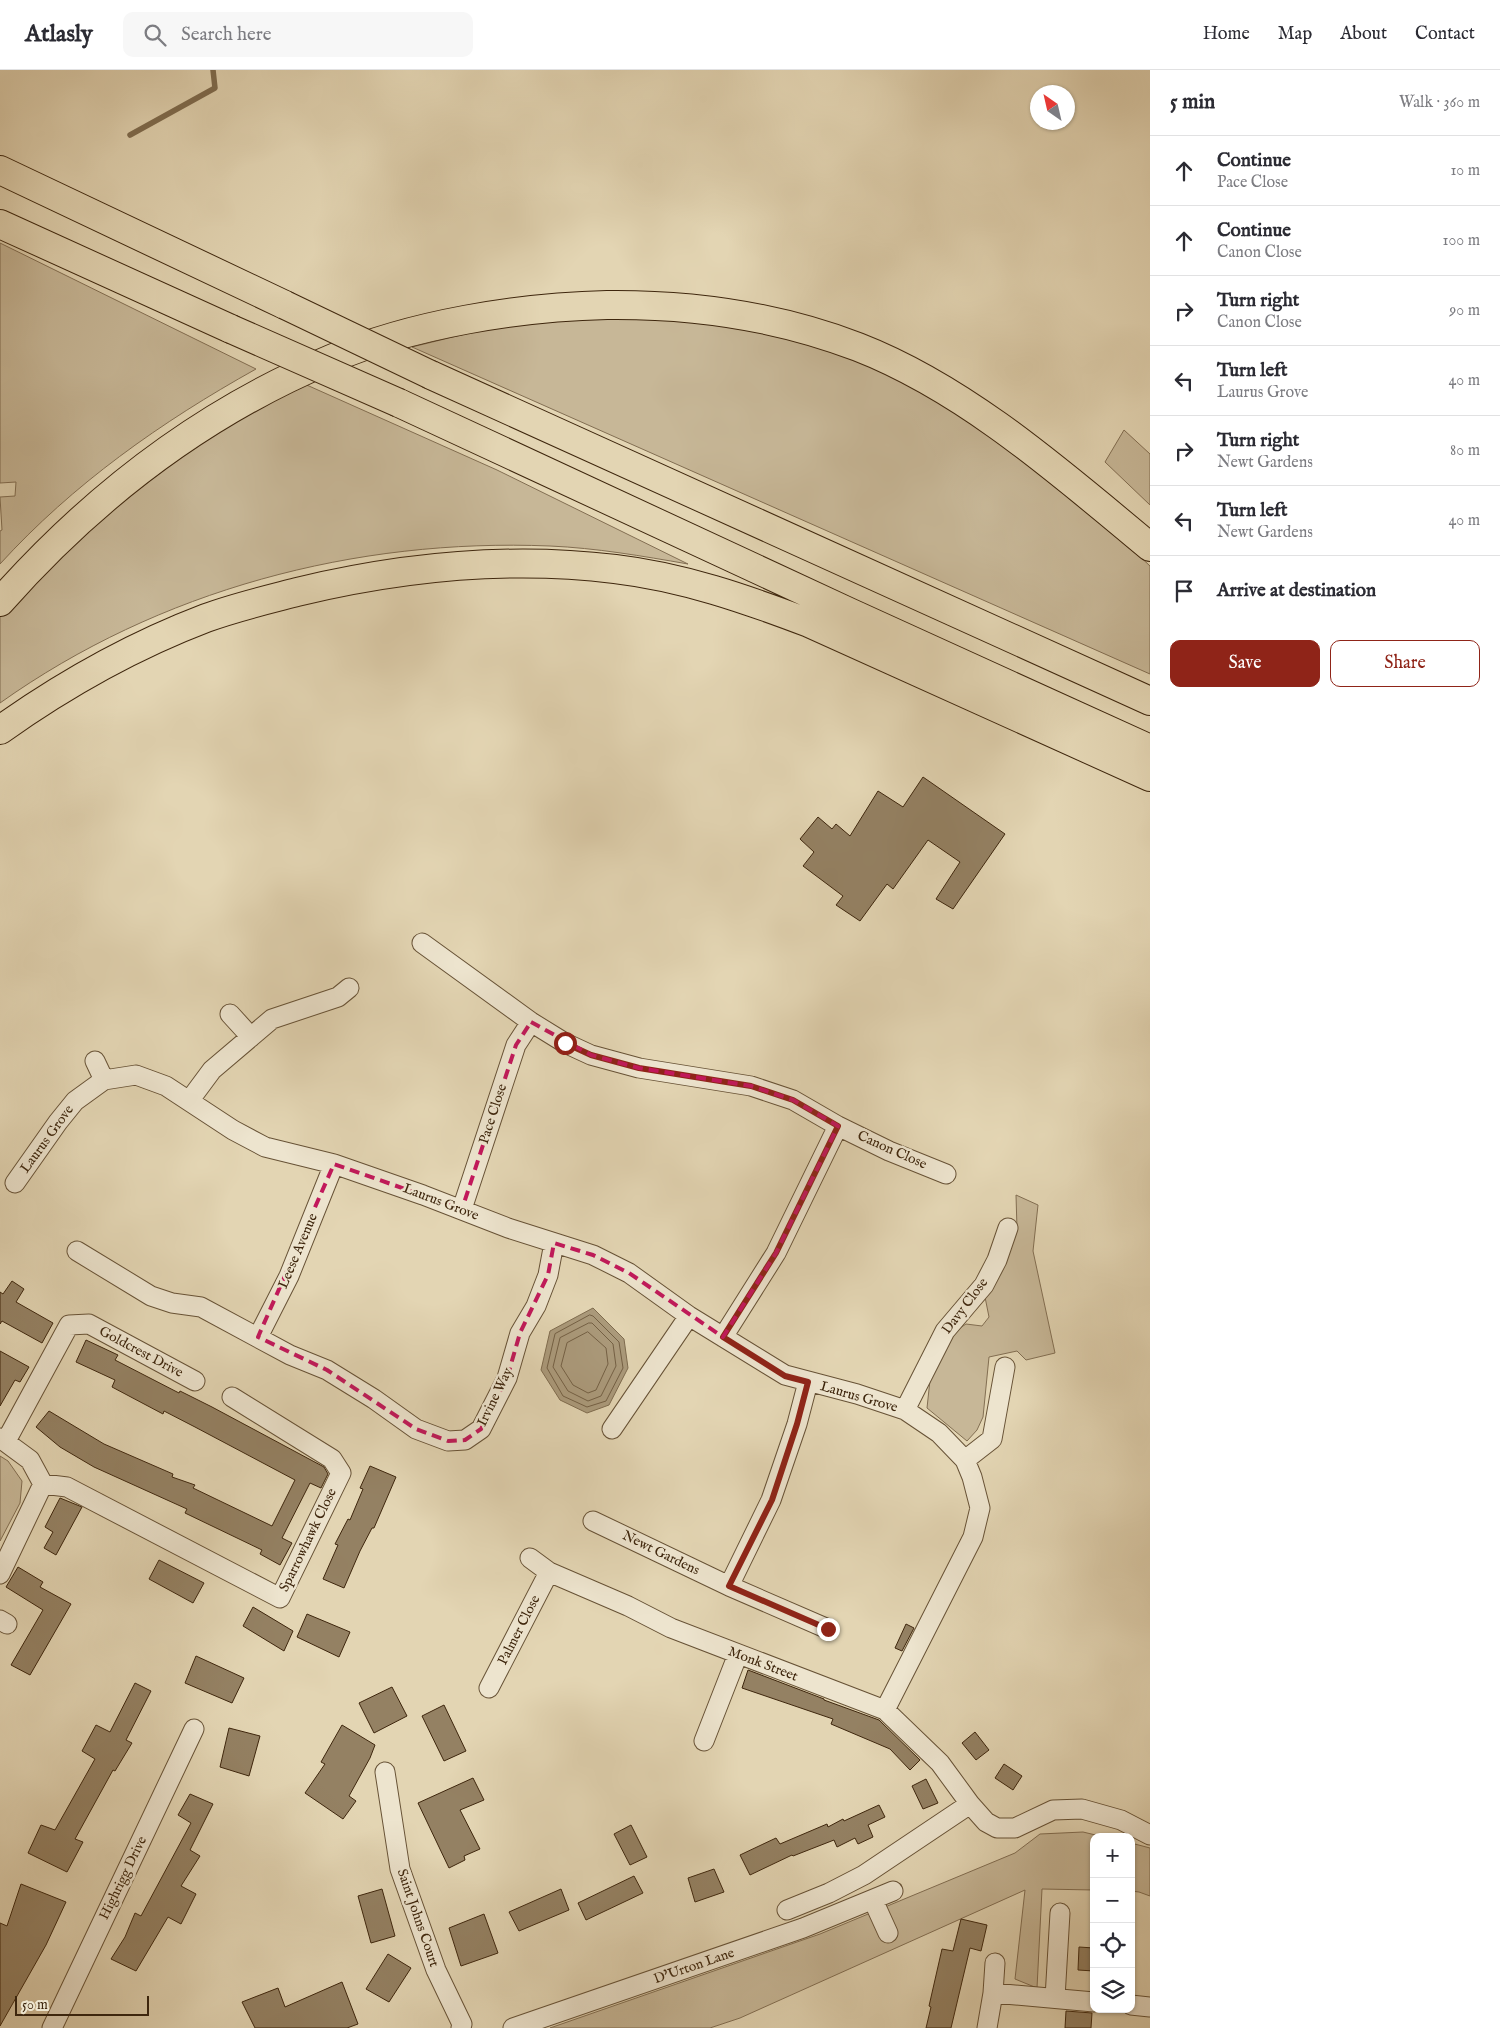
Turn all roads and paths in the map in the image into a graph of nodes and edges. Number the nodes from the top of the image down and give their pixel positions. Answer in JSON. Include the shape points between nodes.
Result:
{"nodes":[{"id":1,"x":0,"y":170,"type":"edge"},
{"id":2,"x":0,"y":224,"type":"edge"},
{"id":3,"x":1150,"y":547,"type":"edge"},
{"id":4,"x":0,"y":602,"type":"edge"},
{"id":5,"x":1150,"y":701,"type":"edge"},
{"id":6,"x":0,"y":730,"type":"edge"},
{"id":7,"x":1150,"y":748,"type":"edge"},
{"id":8,"x":1150,"y":777,"type":"edge"},
{"id":9,"x":422,"y":943,"type":"dead end"},
{"id":10,"x":349,"y":988,"type":"dead end"},
{"id":11,"x":230,"y":1014,"type":"dead end"},
{"id":12,"x":531,"y":1022,"type":"junction"},
{"id":13,"x":251,"y":1037,"type":"junction"},
{"id":14,"x":95,"y":1061,"type":"dead end"},
{"id":15,"x":104,"y":1080,"type":"junction"},
{"id":16,"x":189,"y":1101,"type":"junction"},
{"id":17,"x":838,"y":1126,"type":"junction"},
{"id":18,"x":334,"y":1164,"type":"junction"},
{"id":19,"x":946,"y":1174,"type":"dead end"},
{"id":20,"x":15,"y":1183,"type":"dead end"},
{"id":21,"x":462,"y":1209,"type":"junction"},
{"id":22,"x":1008,"y":1228,"type":"dead end"},
{"id":23,"x":554,"y":1243,"type":"junction"},
{"id":24,"x":77,"y":1251,"type":"dead end"},
{"id":25,"x":689,"y":1316,"type":"junction"},
{"id":26,"x":258,"y":1337,"type":"junction"},
{"id":27,"x":723,"y":1337,"type":"junction"},
{"id":28,"x":1005,"y":1367,"type":"dead end"},
{"id":29,"x":195,"y":1381,"type":"dead end"},
{"id":30,"x":808,"y":1382,"type":"junction"},
{"id":31,"x":232,"y":1397,"type":"dead end"},
{"id":32,"x":905,"y":1410,"type":"junction"},
{"id":33,"x":612,"y":1429,"type":"dead end"},
{"id":34,"x":3,"y":1439,"type":"edge"},
{"id":35,"x":965,"y":1460,"type":"junction"},
{"id":36,"x":43,"y":1484,"type":"junction"},
{"id":37,"x":594,"y":1521,"type":"dead end"},
{"id":38,"x":530,"y":1558,"type":"dead end"},
{"id":39,"x":549,"y":1572,"type":"junction"},
{"id":40,"x":0,"y":1574,"type":"edge"},
{"id":41,"x":729,"y":1586,"type":"junction"},
{"id":42,"x":828,"y":1629,"type":"dead end"},
{"id":43,"x":738,"y":1654,"type":"junction"},
{"id":44,"x":489,"y":1688,"type":"dead end"},
{"id":45,"x":885,"y":1710,"type":"junction"},
{"id":46,"x":194,"y":1728,"type":"dead end"},
{"id":47,"x":704,"y":1741,"type":"dead end"},
{"id":48,"x":384,"y":1772,"type":"dead end"},
{"id":49,"x":970,"y":1804,"type":"junction"},
{"id":50,"x":1150,"y":1835,"type":"edge"},
{"id":51,"x":893,"y":1891,"type":"dead end"},
{"id":52,"x":873,"y":1900,"type":"junction"},
{"id":53,"x":786,"y":1910,"type":"dead end"},
{"id":54,"x":1060,"y":1913,"type":"dead end"},
{"id":55,"x":888,"y":1933,"type":"dead end"},
{"id":56,"x":995,"y":1963,"type":"dead end"},
{"id":57,"x":992,"y":1993,"type":"junction"},
{"id":58,"x":1055,"y":1998,"type":"junction"},
{"id":59,"x":1090,"y":2002,"type":"edge"},
{"id":60,"x":1135,"y":2005,"type":"edge"},
{"id":61,"x":1150,"y":2007,"type":"edge"},
{"id":62,"x":52,"y":2028,"type":"edge"},
{"id":63,"x":461,"y":2028,"type":"edge"},
{"id":64,"x":513,"y":2028,"type":"edge"},
{"id":65,"x":986,"y":2028,"type":"edge"}],
"edges":[{"from":1,"to":5,"type":"highway","bridge":true,"via":[[432,374]]},
{"from":2,"to":7,"type":"highway","bridge":true,"via":[[399,403]]},
{"from":3,"to":4,"type":"highway","via":[[1060,472],[984,416],[907,370],[859,348],[780,322],[715,311],[642,305],[548,308],[477,318],[391,337],[332,358],[281,382],[169,447],[62,538]]},
{"from":6,"to":8,"type":"highway","via":[[110,663],[205,618],[241,606],[377,575],[531,562],[660,576],[750,601],[818,626]]},
{"from":9,"to":12,"type":"street"},
{"from":10,"to":13,"type":"street","via":[[338,997],[272,1019]]},
{"from":11,"to":13,"type":"street"},
{"from":12,"to":17,"type":"street","name":"Canon Close","via":[[591,1055],[639,1068],[751,1086],[793,1100]]},
{"from":12,"to":21,"type":"street","name":"Pace Close","via":[[516,1045]]},
{"from":13,"to":16,"type":"street","via":[[212,1070]]},
{"from":14,"to":15,"type":"street"},
{"from":15,"to":16,"type":"street","name":"Laurus Grove","via":[[136,1075],[166,1086]]},
{"from":15,"to":20,"type":"street","name":"Laurus Grove","via":[[75,1101]]},
{"from":16,"to":18,"type":"street","name":"Laurus Grove","via":[[266,1147]]},
{"from":17,"to":19,"type":"street","name":"Canon Close"},
{"from":17,"to":27,"type":"street","via":[[776,1253]]},
{"from":18,"to":21,"type":"street","name":"Laurus Grove"},
{"from":18,"to":26,"type":"street","name":"Leese Avenue","via":[[289,1276]]},
{"from":21,"to":23,"type":"street","name":"Laurus Grove"},
{"from":22,"to":32,"type":"street","name":"Davy Close","via":[[984,1286],[945,1331]]},
{"from":23,"to":25,"type":"street","name":"Laurus Grove","via":[[593,1255],[629,1273]]},
{"from":23,"to":26,"type":"street","name":"Irvine Way","via":[[548,1275],[520,1333],[507,1378],[481,1429],[465,1440],[448,1441],[416,1429],[327,1370]]},
{"from":24,"to":26,"type":"street","via":[[151,1296],[200,1307]]},
{"from":25,"to":27,"type":"street","name":"Laurus Grove"},
{"from":25,"to":33,"type":"street"},
{"from":27,"to":30,"type":"street","name":"Laurus Grove","via":[[785,1376]]},
{"from":28,"to":35,"type":"street","via":[[992,1439]]},
{"from":29,"to":34,"type":"street","name":"Goldcrest Drive","via":[[89,1324],[69,1325]]},
{"from":30,"to":32,"type":"street","name":"Laurus Grove"},
{"from":30,"to":41,"type":"street","via":[[772,1500]]},
{"from":31,"to":36,"type":"street","name":"Sparrowhawk Close","via":[[332,1459],[341,1473],[280,1598],[67,1487]]},
{"from":32,"to":35,"type":"street","name":"Laurus Grove","via":[[940,1433]]},
{"from":34,"to":36,"type":"street","name":"Goldcrest Drive","via":[[30,1460]]},
{"from":35,"to":45,"type":"street","name":"Laurus Grove","via":[[980,1508],[974,1537]]},
{"from":36,"to":40,"type":"street"},
{"from":37,"to":41,"type":"street","name":"Newt Gardens"},
{"from":38,"to":39,"type":"street","name":"Monk Street"},
{"from":39,"to":43,"type":"street","name":"Monk Street","via":[[671,1628]]},
{"from":39,"to":44,"type":"street","name":"Palmer Close"},
{"from":41,"to":42,"type":"street","name":"Newt Gardens"},
{"from":43,"to":45,"type":"street","name":"Monk Street"},
{"from":43,"to":47,"type":"street"},
{"from":45,"to":49,"type":"street","name":"Monk Street","via":[[940,1763]]},
{"from":46,"to":62,"type":"street","name":"Highrigg Drive"},
{"from":48,"to":63,"type":"street","name":"Saint Johns Court","via":[[400,1869],[436,1970],[462,2024]]},
{"from":49,"to":50,"type":"street","name":"Monk Street","via":[[986,1822],[997,1828],[1015,1828],[1053,1810],[1082,1808],[1121,1820]]},
{"from":49,"to":53,"type":"street","via":[[864,1875]]},
{"from":51,"to":52,"type":"street","name":"D'Urton Lane"},
{"from":52,"to":55,"type":"street"},
{"from":52,"to":64,"type":"street","name":"D'Urton Lane","via":[[803,1928]]},
{"from":54,"to":58,"type":"street"},
{"from":56,"to":57,"type":"street"},
{"from":57,"to":58,"type":"street"},
{"from":57,"to":65,"type":"street"},
{"from":58,"to":59,"type":"street"},
{"from":60,"to":61,"type":"street"}]}
